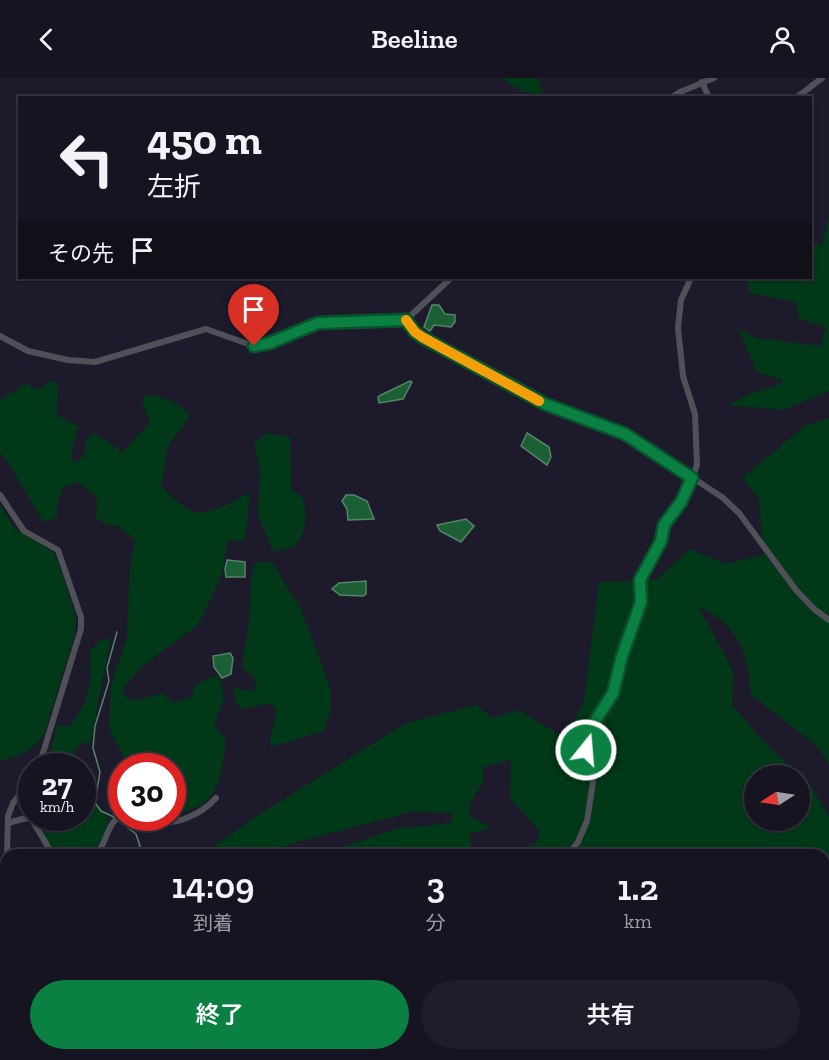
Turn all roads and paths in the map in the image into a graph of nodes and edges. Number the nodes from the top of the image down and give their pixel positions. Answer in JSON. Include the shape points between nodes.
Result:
{"nodes":[{"id":1,"x":714,"y":78,"type":"edge"},
{"id":2,"x":822,"y":78,"type":"edge"},
{"id":3,"x":702,"y":82,"type":"junction"},
{"id":4,"x":675,"y":96,"type":"edge"},
{"id":5,"x":708,"y":96,"type":"edge"},
{"id":6,"x":799,"y":96,"type":"edge"},
{"id":7,"x":450,"y":279,"type":"edge"},
{"id":8,"x":691,"y":279,"type":"edge"},
{"id":9,"x":406,"y":320,"type":"junction"},
{"id":10,"x":0,"y":336,"type":"edge"},
{"id":11,"x":692,"y":478,"type":"junction"},
{"id":12,"x":0,"y":495,"type":"edge"},
{"id":13,"x":829,"y":620,"type":"edge"},
{"id":14,"x":43,"y":753,"type":"edge"},
{"id":15,"x":18,"y":797,"type":"edge"},
{"id":16,"x":216,"y":798,"type":"dead end"},
{"id":17,"x":186,"y":817,"type":"edge"},
{"id":18,"x":8,"y":822,"type":"junction"},
{"id":19,"x":109,"y":831,"type":"edge"},
{"id":20,"x":7,"y":849,"type":"edge"},
{"id":21,"x":49,"y":849,"type":"edge"},
{"id":22,"x":100,"y":849,"type":"edge"},
{"id":23,"x":573,"y":849,"type":"edge"}],
"edges":[{"from":1,"to":3,"type":"street"},
{"from":2,"to":6,"type":"street"},
{"from":3,"to":4,"type":"street"},
{"from":3,"to":5,"type":"street"},
{"from":7,"to":9,"type":"street"},
{"from":8,"to":11,"type":"street","via":[[681,300],[678,328],[683,376],[695,414],[697,465]]},
{"from":9,"to":10,"type":"street","via":[[318,323],[254,346],[206,329],[95,362],[28,351]]},
{"from":9,"to":11,"type":"street","via":[[422,337],[545,404],[625,434]]},
{"from":11,"to":13,"type":"street","via":[[739,513],[785,577]]},
{"from":11,"to":23,"type":"street","via":[[664,525],[661,541],[640,580],[641,602],[613,693],[590,729],[586,750],[593,782],[586,820]]},
{"from":12,"to":14,"type":"street","via":[[24,531],[58,550],[81,617],[81,629]]},
{"from":15,"to":18,"type":"street"},
{"from":16,"to":17,"type":"street"},
{"from":18,"to":20,"type":"street"},
{"from":18,"to":21,"type":"street","via":[[32,820]]},
{"from":19,"to":22,"type":"street"}]}
